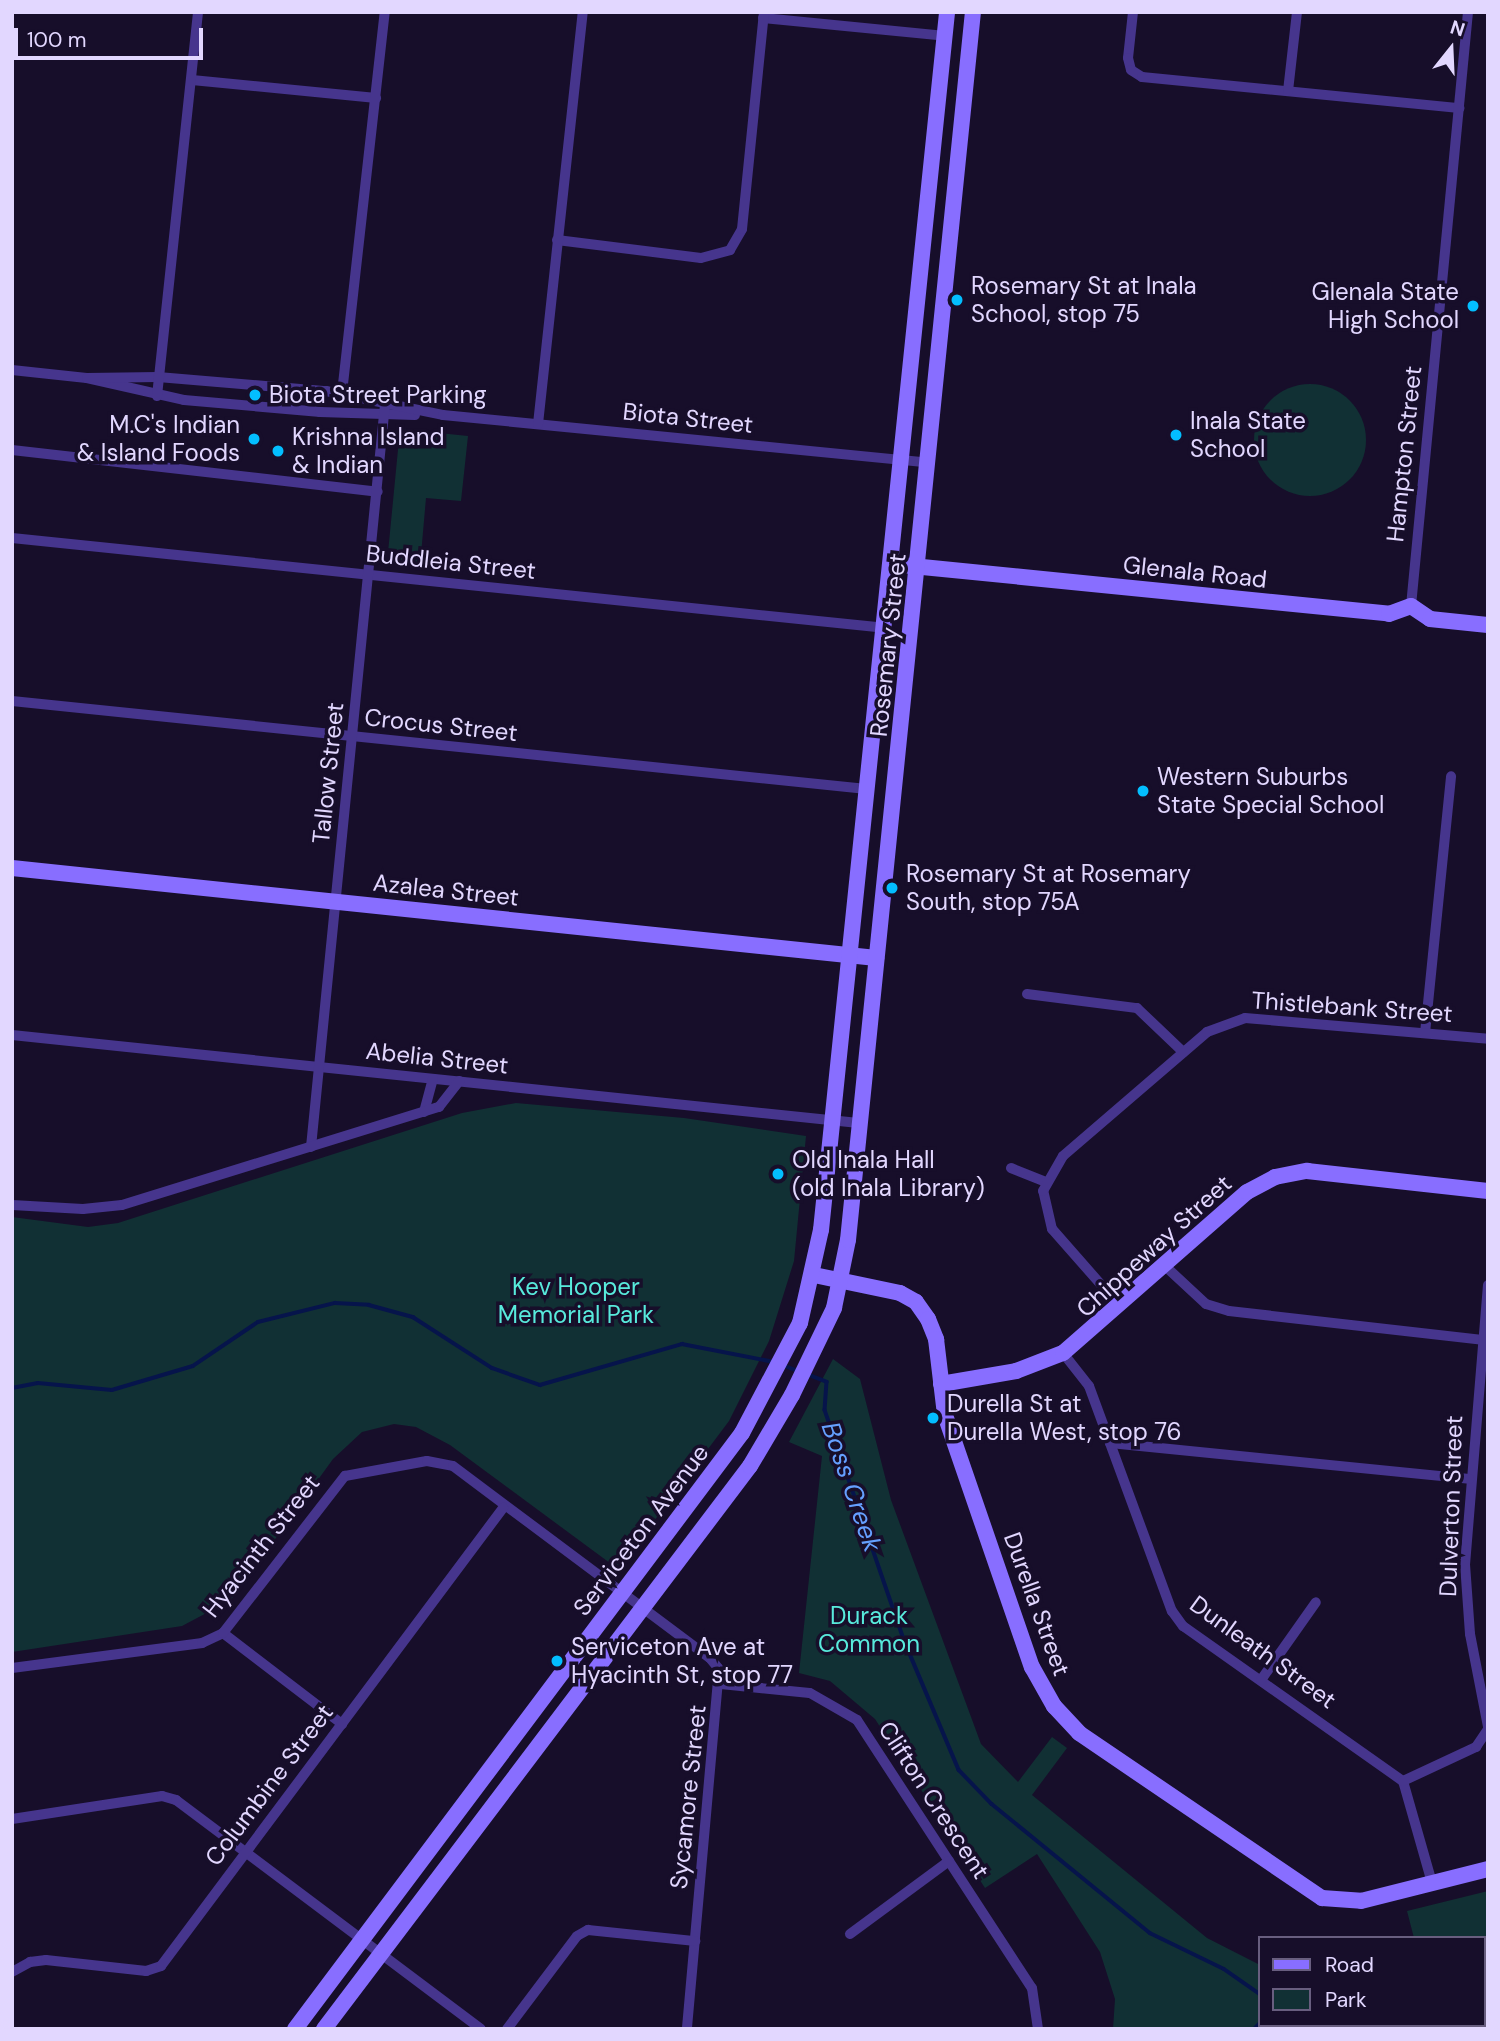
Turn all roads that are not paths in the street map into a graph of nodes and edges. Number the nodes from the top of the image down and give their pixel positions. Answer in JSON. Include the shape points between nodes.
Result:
{"nodes":[{"id":1,"x":198,"y":12,"type":"edge"},
{"id":2,"x":385,"y":12,"type":"edge"},
{"id":3,"x":583,"y":12,"type":"edge"},
{"id":4,"x":947,"y":12,"type":"edge"},
{"id":5,"x":973,"y":12,"type":"edge"},
{"id":6,"x":1133,"y":12,"type":"edge"},
{"id":7,"x":1297,"y":12,"type":"edge"},
{"id":8,"x":1468,"y":12,"type":"edge"},
{"id":9,"x":764,"y":15,"type":"edge"},
{"id":10,"x":945,"y":36,"type":"junction"},
{"id":11,"x":192,"y":80,"type":"junction"},
{"id":12,"x":1288,"y":91,"type":"junction"},
{"id":13,"x":376,"y":99,"type":"junction"},
{"id":14,"x":1459,"y":108,"type":"junction"},
{"id":15,"x":557,"y":240,"type":"junction"},
{"id":16,"x":12,"y":370,"type":"edge"},
{"id":17,"x":158,"y":377,"type":"junction"},
{"id":18,"x":87,"y":378,"type":"junction"},
{"id":19,"x":342,"y":393,"type":"junction"},
{"id":20,"x":157,"y":396,"type":"junction"},
{"id":21,"x":386,"y":410,"type":"junction"},
{"id":22,"x":538,"y":424,"type":"junction"},
{"id":23,"x":12,"y":450,"type":"edge"},
{"id":24,"x":901,"y":461,"type":"junction"},
{"id":25,"x":929,"y":463,"type":"junction"},
{"id":26,"x":378,"y":492,"type":"junction"},
{"id":27,"x":12,"y":538,"type":"edge"},
{"id":28,"x":892,"y":564,"type":"junction"},
{"id":29,"x":919,"y":567,"type":"junction"},
{"id":30,"x":370,"y":574,"type":"junction"},
{"id":31,"x":1411,"y":606,"type":"junction"},
{"id":32,"x":1488,"y":625,"type":"edge"},
{"id":33,"x":886,"y":628,"type":"junction"},
{"id":34,"x":12,"y":701,"type":"edge"},
{"id":35,"x":353,"y":737,"type":"junction"},
{"id":36,"x":1451,"y":776,"type":"dead end"},
{"id":37,"x":866,"y":789,"type":"junction"},
{"id":38,"x":12,"y":868,"type":"edge"},
{"id":39,"x":336,"y":901,"type":"junction"},
{"id":40,"x":848,"y":955,"type":"junction"},
{"id":41,"x":876,"y":958,"type":"junction"},
{"id":42,"x":1027,"y":994,"type":"dead end"},
{"id":43,"x":1425,"y":1033,"type":"junction"},
{"id":44,"x":12,"y":1035,"type":"edge"},
{"id":45,"x":1488,"y":1039,"type":"edge"},
{"id":46,"x":1184,"y":1052,"type":"junction"},
{"id":47,"x":319,"y":1067,"type":"junction"},
{"id":48,"x":433,"y":1079,"type":"junction"},
{"id":49,"x":459,"y":1081,"type":"junction"},
{"id":50,"x":424,"y":1112,"type":"junction"},
{"id":51,"x":831,"y":1120,"type":"junction"},
{"id":52,"x":858,"y":1123,"type":"junction"},
{"id":53,"x":310,"y":1147,"type":"junction"},
{"id":54,"x":1011,"y":1168,"type":"dead end"},
{"id":55,"x":1046,"y":1182,"type":"junction"},
{"id":56,"x":1488,"y":1191,"type":"edge"},
{"id":57,"x":12,"y":1205,"type":"edge"},
{"id":58,"x":1165,"y":1266,"type":"junction"},
{"id":59,"x":814,"y":1275,"type":"junction"},
{"id":60,"x":842,"y":1281,"type":"junction"},
{"id":61,"x":1488,"y":1285,"type":"edge"},
{"id":62,"x":1118,"y":1304,"type":"junction"},
{"id":63,"x":1482,"y":1340,"type":"junction"},
{"id":64,"x":1063,"y":1353,"type":"junction"},
{"id":65,"x":941,"y":1384,"type":"junction"},
{"id":66,"x":1110,"y":1443,"type":"junction"},
{"id":67,"x":1469,"y":1479,"type":"junction"},
{"id":68,"x":503,"y":1508,"type":"junction"},
{"id":69,"x":622,"y":1596,"type":"junction"},
{"id":70,"x":1316,"y":1602,"type":"dead end"},
{"id":71,"x":642,"y":1607,"type":"junction"},
{"id":72,"x":223,"y":1633,"type":"junction"},
{"id":73,"x":12,"y":1668,"type":"edge"},
{"id":74,"x":1261,"y":1680,"type":"junction"},
{"id":75,"x":721,"y":1684,"type":"junction"},
{"id":76,"x":342,"y":1724,"type":"junction"},
{"id":77,"x":1488,"y":1728,"type":"edge"},
{"id":78,"x":1402,"y":1781,"type":"junction"},
{"id":79,"x":12,"y":1819,"type":"edge"},
{"id":80,"x":244,"y":1851,"type":"junction"},
{"id":81,"x":949,"y":1861,"type":"junction"},
{"id":82,"x":1488,"y":1870,"type":"edge"},
{"id":83,"x":1432,"y":1883,"type":"junction"},
{"id":84,"x":850,"y":1934,"type":"dead end"},
{"id":85,"x":362,"y":1940,"type":"junction"},
{"id":86,"x":695,"y":1941,"type":"junction"},
{"id":87,"x":381,"y":1954,"type":"junction"},
{"id":88,"x":12,"y":1972,"type":"edge"},
{"id":89,"x":295,"y":2029,"type":"edge"},
{"id":90,"x":324,"y":2029,"type":"edge"},
{"id":91,"x":481,"y":2029,"type":"edge"},
{"id":92,"x":507,"y":2029,"type":"edge"},
{"id":93,"x":687,"y":2029,"type":"edge"},
{"id":94,"x":1038,"y":2029,"type":"edge"}],
"edges":[{"from":1,"to":11,"type":"street"},
{"from":2,"to":13,"type":"street"},
{"from":3,"to":15,"type":"street"},
{"from":4,"to":10,"type":"main road","name":"Rosemary Street"},
{"from":5,"to":25,"type":"main road","name":"Rosemary Street"},
{"from":6,"to":12,"type":"street","via":[[1128,58],[1131,70],[1142,77]]},
{"from":7,"to":12,"type":"street"},
{"from":8,"to":14,"type":"street","name":"Hampton Street"},
{"from":9,"to":10,"type":"street"},
{"from":9,"to":15,"type":"street","via":[[743,229],[730,250],[701,258]]},
{"from":10,"to":24,"type":"main road","name":"Rosemary Street"},
{"from":11,"to":13,"type":"street"},
{"from":11,"to":17,"type":"street"},
{"from":12,"to":14,"type":"street"},
{"from":13,"to":19,"type":"street"},
{"from":14,"to":31,"type":"street","name":"Hampton Street"},
{"from":15,"to":22,"type":"street"},
{"from":16,"to":18,"type":"street","name":"Biota Street"},
{"from":17,"to":18,"type":"street","name":"Biota Street"},
{"from":17,"to":19,"type":"street","name":"Biota Street"},
{"from":17,"to":20,"type":"street"},
{"from":18,"to":20,"type":"street","name":"Biota Street"},
{"from":19,"to":21,"type":"street","name":"Biota Street"},
{"from":20,"to":21,"type":"street","name":"Biota Street"},
{"from":21,"to":22,"type":"street","name":"Biota Street"},
{"from":21,"to":26,"type":"street","name":"Tallow Street"},
{"from":22,"to":24,"type":"street","name":"Biota Street"},
{"from":23,"to":26,"type":"street"},
{"from":24,"to":25,"type":"street","name":"Biota Street"},
{"from":24,"to":28,"type":"main road","name":"Rosemary Street"},
{"from":25,"to":29,"type":"main road","name":"Rosemary Street"},
{"from":26,"to":30,"type":"street","name":"Tallow Street"},
{"from":27,"to":30,"type":"street","name":"Buddleia Street"},
{"from":28,"to":29,"type":"main road","name":"Glenala Road"},
{"from":28,"to":33,"type":"main road","name":"Rosemary Street"},
{"from":29,"to":31,"type":"main road","name":"Glenala Road","via":[[1389,614]]},
{"from":29,"to":41,"type":"main road","name":"Rosemary Street"},
{"from":30,"to":33,"type":"street","name":"Buddleia Street"},
{"from":30,"to":35,"type":"street","name":"Tallow Street"},
{"from":31,"to":32,"type":"main road","via":[[1430,619]]},
{"from":33,"to":37,"type":"main road","name":"Rosemary Street"},
{"from":34,"to":35,"type":"street","name":"Crocus Street"},
{"from":35,"to":37,"type":"street","name":"Crocus Street"},
{"from":35,"to":39,"type":"street","name":"Tallow Street"},
{"from":36,"to":43,"type":"street"},
{"from":37,"to":40,"type":"main road","name":"Rosemary Street"},
{"from":38,"to":39,"type":"main road","name":"Azalea Street"},
{"from":39,"to":40,"type":"main road","name":"Azalea Street"},
{"from":39,"to":47,"type":"street","name":"Tallow Street"},
{"from":40,"to":41,"type":"main road","name":"Azalea Street"},
{"from":40,"to":51,"type":"main road","name":"Rosemary Street"},
{"from":41,"to":52,"type":"main road","name":"Rosemary Street"},
{"from":42,"to":46,"type":"street","via":[[1137,1008]]},
{"from":43,"to":45,"type":"street","name":"Thistlebank Street"},
{"from":43,"to":46,"type":"street","name":"Thistlebank Street","via":[[1245,1018],[1207,1032]]},
{"from":44,"to":47,"type":"street","name":"Abelia Street"},
{"from":46,"to":55,"type":"street","name":"Thistlebank Street","via":[[1063,1156]]},
{"from":47,"to":48,"type":"street","name":"Abelia Street"},
{"from":47,"to":53,"type":"street","name":"Tallow Street"},
{"from":48,"to":49,"type":"street","name":"Abelia Street"},
{"from":48,"to":50,"type":"street"},
{"from":49,"to":50,"type":"street","via":[[439,1107]]},
{"from":49,"to":51,"type":"street","name":"Abelia Street"},
{"from":50,"to":53,"type":"street"},
{"from":51,"to":52,"type":"street","name":"Abelia Street"},
{"from":51,"to":59,"type":"main road","name":"Rosemary Street"},
{"from":52,"to":60,"type":"main road","name":"Rosemary Street"},
{"from":53,"to":57,"type":"street","via":[[122,1205],[83,1209]]},
{"from":54,"to":55,"type":"street"},
{"from":55,"to":62,"type":"street","via":[[1045,1211],[1052,1229]]},
{"from":56,"to":58,"type":"main road","name":"Chippeway Street","via":[[1307,1171],[1275,1177],[1247,1192]]},
{"from":58,"to":62,"type":"main road","name":"Chippeway Street"},
{"from":58,"to":63,"type":"street","via":[[1206,1304],[1229,1311]]},
{"from":59,"to":60,"type":"main road","name":"Durella Street"},
{"from":59,"to":69,"type":"main road","name":"Serviceton Avenue","via":[[787,1353],[742,1433]]},
{"from":60,"to":65,"type":"main road","name":"Durella Street","via":[[900,1293],[916,1302],[936,1339]]},
{"from":60,"to":71,"type":"main road","name":"Serviceton Avenue","via":[[809,1363],[750,1466]]},
{"from":61,"to":63,"type":"street","name":"Dulverton Street"},
{"from":62,"to":64,"type":"main road","name":"Chippeway Street"},
{"from":63,"to":67,"type":"street","name":"Dulverton Street"},
{"from":64,"to":65,"type":"main road","name":"Chippeway Street","via":[[1016,1371]]},
{"from":64,"to":66,"type":"street","name":"Dunleath Street","via":[[1090,1385]]},
{"from":65,"to":83,"type":"main road","name":"Durella Street","via":[[945,1415],[1032,1667],[1066,1721],[1322,1898],[1361,1901]]},
{"from":66,"to":67,"type":"street"},
{"from":66,"to":74,"type":"street","name":"Dunleath Street","via":[[1172,1611],[1183,1626]]},
{"from":67,"to":77,"type":"street","name":"Dulverton Street","via":[[1467,1598]]},
{"from":68,"to":69,"type":"street","name":"Hyacinth Street"},
{"from":68,"to":72,"type":"street","name":"Hyacinth Street","via":[[453,1466],[440,1461],[354,1472],[338,1482]]},
{"from":68,"to":76,"type":"street","name":"Columbine Street"},
{"from":69,"to":71,"type":"street","name":"Sycamore Street"},
{"from":69,"to":85,"type":"main road","name":"Serviceton Avenue"},
{"from":70,"to":74,"type":"street"},
{"from":71,"to":75,"type":"street","name":"Sycamore Street","via":[[710,1658],[719,1669]]},
{"from":71,"to":87,"type":"main road","name":"Serviceton Avenue"},
{"from":72,"to":73,"type":"street","name":"Hyacinth Street","via":[[202,1643]]},
{"from":72,"to":76,"type":"street"},
{"from":74,"to":78,"type":"street","name":"Dunleath Street"},
{"from":75,"to":81,"type":"street","name":"Clifton Crescent","via":[[810,1693],[857,1720]]},
{"from":75,"to":86,"type":"street","name":"Sycamore Street"},
{"from":76,"to":80,"type":"street","name":"Columbine Street"},
{"from":77,"to":78,"type":"street","name":"Dulverton Street","via":[[1476,1747]]},
{"from":78,"to":83,"type":"street"},
{"from":79,"to":80,"type":"street","via":[[162,1797],[176,1800]]},
{"from":80,"to":85,"type":"street"},
{"from":80,"to":88,"type":"street","name":"Columbine Street","via":[[161,1966],[146,1971],[46,1960]]},
{"from":81,"to":84,"type":"street"},
{"from":81,"to":94,"type":"street","name":"Clifton Crescent","via":[[1032,1988]]},
{"from":82,"to":83,"type":"main road","name":"Durella Street"},
{"from":85,"to":87,"type":"street"},
{"from":85,"to":89,"type":"main road","name":"Serviceton Avenue"},
{"from":86,"to":92,"type":"street","via":[[588,1930],[578,1936]]},
{"from":86,"to":93,"type":"street","name":"Sycamore Street"},
{"from":87,"to":90,"type":"main road","name":"Serviceton Avenue"},
{"from":87,"to":91,"type":"street"}]}
